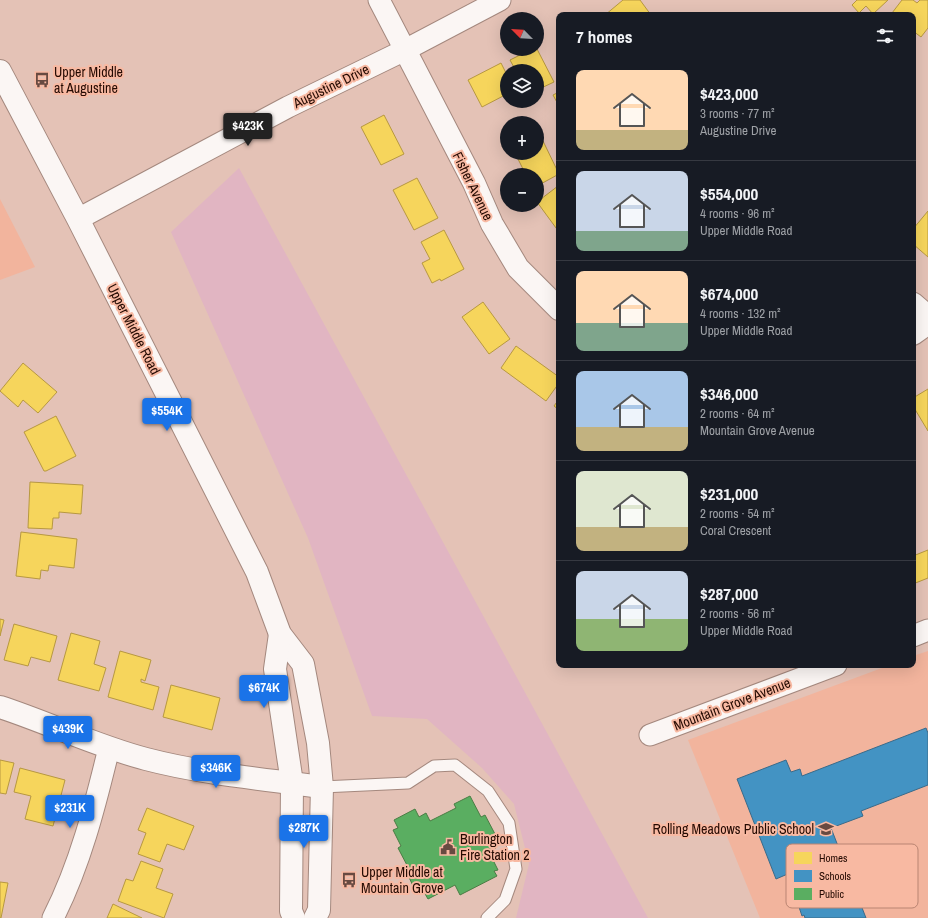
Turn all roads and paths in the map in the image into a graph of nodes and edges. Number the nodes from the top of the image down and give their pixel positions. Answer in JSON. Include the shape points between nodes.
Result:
{"nodes":[{"id":1,"x":379,"y":0,"type":"edge"},
{"id":2,"x":500,"y":0,"type":"edge"},
{"id":3,"x":405,"y":50,"type":"junction"},
{"id":4,"x":0,"y":71,"type":"edge"},
{"id":5,"x":78,"y":219,"type":"junction"},
{"id":6,"x":556,"y":306,"type":"edge"},
{"id":7,"x":916,"y":306,"type":"edge"},
{"id":8,"x":928,"y":316,"type":"edge"},
{"id":9,"x":928,"y":323,"type":"edge"},
{"id":10,"x":916,"y":332,"type":"edge"},
{"id":11,"x":928,"y":630,"type":"edge"},
{"id":12,"x":280,"y":634,"type":"junction"},
{"id":13,"x":916,"y":635,"type":"edge"},
{"id":14,"x":828,"y":668,"type":"edge"},
{"id":15,"x":0,"y":707,"type":"edge"},
{"id":16,"x":650,"y":735,"type":"dead end"},
{"id":17,"x":109,"y":748,"type":"junction"},
{"id":18,"x":292,"y":783,"type":"junction"},
{"id":19,"x":322,"y":787,"type":"junction"},
{"id":20,"x":53,"y":918,"type":"edge"},
{"id":21,"x":294,"y":918,"type":"edge"},
{"id":22,"x":314,"y":918,"type":"edge"},
{"id":23,"x":487,"y":918,"type":"edge"}],
"edges":[{"from":1,"to":3,"type":"street"},
{"from":2,"to":3,"type":"street","name":"Augustine Drive"},
{"from":3,"to":5,"type":"street","name":"Augustine Drive","via":[[288,107]]},
{"from":3,"to":6,"type":"main road","name":"Fisher Avenue","via":[[474,183],[492,224],[518,268]]},
{"from":4,"to":5,"type":"main road","name":"Upper Middle Road"},
{"from":5,"to":12,"type":"main road","name":"Upper Middle Road","via":[[257,572]]},
{"from":7,"to":8,"type":"street"},
{"from":9,"to":10,"type":"main road"},
{"from":11,"to":13,"type":"street"},
{"from":12,"to":18,"type":"main road","name":"Upper Middle Road","via":[[275,669]]},
{"from":12,"to":19,"type":"main road","name":"Upper Middle Road","via":[[303,664],[318,743]]},
{"from":14,"to":16,"type":"street","name":"Mountain Grove Avenue"},
{"from":15,"to":17,"type":"main road"},
{"from":17,"to":18,"type":"main road","via":[[194,769]]},
{"from":17,"to":20,"type":"street","via":[[96,802],[74,872]]},
{"from":18,"to":19,"type":"main road"},
{"from":18,"to":21,"type":"main road","name":"Upper Middle Road","via":[[291,910]]},
{"from":19,"to":22,"type":"main road","name":"Upper Middle Road","via":[[319,910]]},
{"from":19,"to":23,"type":"lane","via":[[408,783],[434,766],[455,765],[488,791],[509,823],[516,869],[505,900]]}]}
